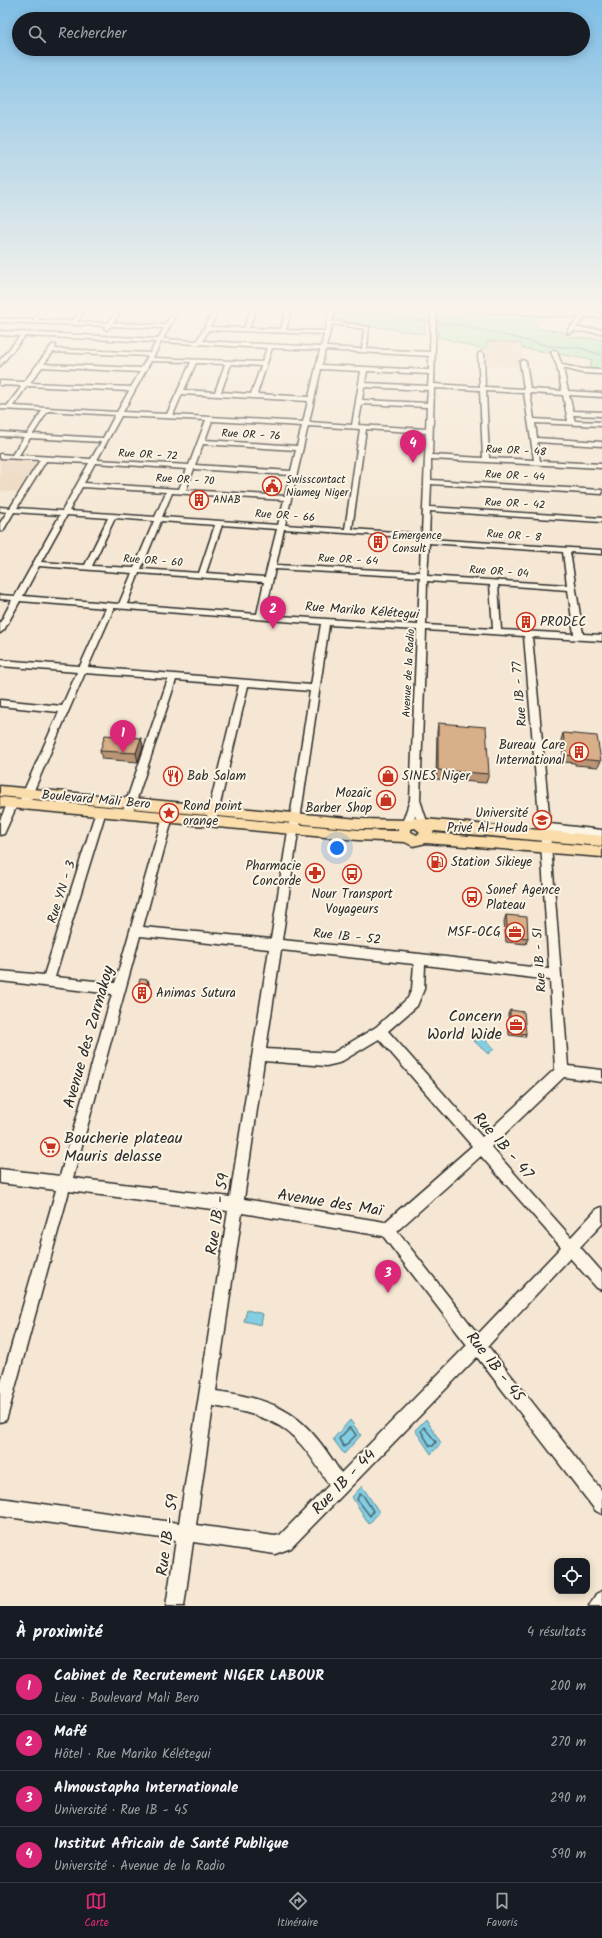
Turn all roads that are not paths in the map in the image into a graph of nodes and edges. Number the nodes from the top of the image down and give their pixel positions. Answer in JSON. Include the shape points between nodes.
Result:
{"nodes":[{"id":1,"x":136,"y":382,"type":"edge"},
{"id":2,"x":185,"y":382,"type":"edge"},
{"id":3,"x":222,"y":382,"type":"edge"},
{"id":4,"x":258,"y":382,"type":"edge"},
{"id":5,"x":316,"y":382,"type":"edge"},
{"id":6,"x":362,"y":382,"type":"edge"},
{"id":7,"x":431,"y":382,"type":"edge"},
{"id":8,"x":482,"y":382,"type":"edge"},
{"id":9,"x":526,"y":382,"type":"edge"},
{"id":10,"x":564,"y":382,"type":"edge"},
{"id":11,"x":0,"y":383,"type":"edge"},
{"id":12,"x":26,"y":384,"type":"junction"},
{"id":13,"x":362,"y":385,"type":"junction"},
{"id":14,"x":431,"y":387,"type":"junction"},
{"id":15,"x":132,"y":389,"type":"junction"},
{"id":16,"x":482,"y":389,"type":"junction"},
{"id":17,"x":528,"y":391,"type":"junction"},
{"id":18,"x":180,"y":392,"type":"junction"},
{"id":19,"x":566,"y":393,"type":"junction"},
{"id":20,"x":217,"y":394,"type":"junction"},
{"id":21,"x":602,"y":395,"type":"edge"},
{"id":22,"x":253,"y":396,"type":"junction"},
{"id":23,"x":312,"y":399,"type":"junction"},
{"id":24,"x":359,"y":402,"type":"junction"},
{"id":25,"x":430,"y":405,"type":"junction"},
{"id":26,"x":0,"y":407,"type":"edge"},
{"id":27,"x":9,"y":407,"type":"junction"},
{"id":28,"x":46,"y":410,"type":"junction"},
{"id":29,"x":570,"y":413,"type":"junction"},
{"id":30,"x":119,"y":414,"type":"junction"},
{"id":31,"x":602,"y":414,"type":"edge"},
{"id":32,"x":169,"y":416,"type":"junction"},
{"id":33,"x":210,"y":419,"type":"junction"},
{"id":34,"x":531,"y":421,"type":"junction"},
{"id":35,"x":572,"y":423,"type":"junction"},
{"id":36,"x":306,"y":424,"type":"junction"},
{"id":37,"x":602,"y":424,"type":"edge"},
{"id":38,"x":355,"y":427,"type":"junction"},
{"id":39,"x":363,"y":428,"type":"junction"},
{"id":40,"x":429,"y":431,"type":"junction"},
{"id":41,"x":0,"y":434,"type":"edge"},
{"id":42,"x":29,"y":436,"type":"junction"},
{"id":43,"x":104,"y":440,"type":"junction"},
{"id":44,"x":534,"y":440,"type":"junction"},
{"id":45,"x":201,"y":442,"type":"junction"},
{"id":46,"x":602,"y":444,"type":"edge"},
{"id":47,"x":300,"y":448,"type":"junction"},
{"id":48,"x":0,"y":456,"type":"edge"},
{"id":49,"x":428,"y":456,"type":"junction"},
{"id":50,"x":14,"y":457,"type":"junction"},
{"id":51,"x":44,"y":459,"type":"junction"},
{"id":52,"x":486,"y":460,"type":"junction"},
{"id":53,"x":92,"y":462,"type":"junction"},
{"id":54,"x":537,"y":462,"type":"junction"},
{"id":55,"x":602,"y":466,"type":"edge"},
{"id":56,"x":191,"y":467,"type":"junction"},
{"id":57,"x":294,"y":474,"type":"junction"},
{"id":58,"x":427,"y":482,"type":"junction"},
{"id":59,"x":80,"y":485,"type":"junction"},
{"id":60,"x":170,"y":490,"type":"junction"},
{"id":61,"x":182,"y":491,"type":"junction"},
{"id":62,"x":602,"y":492,"type":"edge"},
{"id":63,"x":288,"y":498,"type":"junction"},
{"id":64,"x":0,"y":509,"type":"edge"},
{"id":65,"x":12,"y":509,"type":"junction"},
{"id":66,"x":426,"y":510,"type":"junction"},
{"id":67,"x":64,"y":513,"type":"junction"},
{"id":68,"x":113,"y":516,"type":"junction"},
{"id":69,"x":158,"y":519,"type":"junction"},
{"id":70,"x":602,"y":520,"type":"edge"},
{"id":71,"x":219,"y":523,"type":"junction"},
{"id":72,"x":281,"y":526,"type":"junction"},
{"id":73,"x":0,"y":529,"type":"edge"},
{"id":74,"x":348,"y":531,"type":"junction"},
{"id":75,"x":425,"y":538,"type":"junction"},
{"id":76,"x":566,"y":550,"type":"junction"},
{"id":77,"x":602,"y":552,"type":"edge"},
{"id":78,"x":36,"y":564,"type":"junction"},
{"id":79,"x":88,"y":567,"type":"junction"},
{"id":80,"x":272,"y":567,"type":"junction"},
{"id":81,"x":136,"y":571,"type":"junction"},
{"id":82,"x":202,"y":575,"type":"junction"},
{"id":83,"x":424,"y":577,"type":"junction"},
{"id":84,"x":269,"y":580,"type":"junction"},
{"id":85,"x":494,"y":583,"type":"junction"},
{"id":86,"x":572,"y":588,"type":"junction"},
{"id":87,"x":0,"y":597,"type":"edge"},
{"id":88,"x":17,"y":598,"type":"junction"},
{"id":89,"x":111,"y":605,"type":"junction"},
{"id":90,"x":122,"y":606,"type":"junction"},
{"id":91,"x":260,"y":617,"type":"junction"},
{"id":92,"x":325,"y":622,"type":"junction"},
{"id":93,"x":423,"y":628,"type":"junction"},
{"id":94,"x":0,"y":630,"type":"edge"},
{"id":95,"x":497,"y":632,"type":"junction"},
{"id":96,"x":528,"y":634,"type":"junction"},
{"id":97,"x":579,"y":637,"type":"junction"},
{"id":98,"x":602,"y":638,"type":"edge"},
{"id":99,"x":0,"y":663,"type":"edge"},
{"id":100,"x":83,"y":669,"type":"junction"},
{"id":101,"x":173,"y":677,"type":"junction"},
{"id":102,"x":244,"y":682,"type":"junction"},
{"id":103,"x":316,"y":688,"type":"junction"},
{"id":104,"x":0,"y":703,"type":"edge"},
{"id":105,"x":65,"y":709,"type":"junction"},
{"id":106,"x":0,"y":791,"type":"edge"},
{"id":107,"x":415,"y":800,"type":"junction"},
{"id":108,"x":16,"y":801,"type":"edge"},
{"id":109,"x":129,"y":808,"type":"junction"},
{"id":110,"x":101,"y":811,"type":"junction"},
{"id":111,"x":169,"y":812,"type":"junction"},
{"id":112,"x":212,"y":816,"type":"junction"},
{"id":113,"x":296,"y":823,"type":"junction"},
{"id":114,"x":0,"y":831,"type":"edge"},
{"id":115,"x":406,"y":831,"type":"junction"},
{"id":116,"x":424,"y":832,"type":"junction"},
{"id":117,"x":602,"y":834,"type":"edge"},
{"id":118,"x":545,"y":837,"type":"junction"},
{"id":119,"x":602,"y":841,"type":"edge"},
{"id":120,"x":602,"y":852,"type":"edge"},
{"id":121,"x":137,"y":931,"type":"junction"},
{"id":122,"x":278,"y":944,"type":"junction"},
{"id":123,"x":420,"y":959,"type":"junction"},
{"id":124,"x":554,"y":975,"type":"junction"},
{"id":125,"x":0,"y":976,"type":"edge"},
{"id":126,"x":48,"y":982,"type":"junction"},
{"id":127,"x":120,"y":989,"type":"junction"},
{"id":128,"x":380,"y":1031,"type":"junction"},
{"id":129,"x":260,"y":1055,"type":"junction"},
{"id":130,"x":562,"y":1071,"type":"junction"},
{"id":131,"x":602,"y":1076,"type":"edge"},
{"id":132,"x":481,"y":1147,"type":"junction"},
{"id":133,"x":0,"y":1176,"type":"edge"},
{"id":134,"x":65,"y":1185,"type":"junction"},
{"id":135,"x":237,"y":1206,"type":"junction"},
{"id":136,"x":602,"y":1214,"type":"edge"},
{"id":137,"x":387,"y":1230,"type":"junction"},
{"id":138,"x":570,"y":1247,"type":"junction"},
{"id":139,"x":602,"y":1283,"type":"edge"},
{"id":140,"x":478,"y":1345,"type":"junction"},
{"id":141,"x":206,"y":1397,"type":"junction"},
{"id":142,"x":0,"y":1414,"type":"edge"},
{"id":143,"x":340,"y":1486,"type":"junction"},
{"id":144,"x":602,"y":1505,"type":"edge"},
{"id":145,"x":0,"y":1507,"type":"edge"},
{"id":146,"x":186,"y":1532,"type":"junction"},
{"id":147,"x":602,"y":1600,"type":"edge"},
{"id":148,"x":176,"y":1606,"type":"edge"},
{"id":149,"x":598,"y":1606,"type":"edge"}],
"edges":[{"from":1,"to":15,"type":"street"},
{"from":2,"to":18,"type":"street"},
{"from":3,"to":20,"type":"street"},
{"from":4,"to":22,"type":"street"},
{"from":5,"to":23,"type":"street"},
{"from":6,"to":13,"type":"street"},
{"from":7,"to":14,"type":"street","name":"Avenue de la Radio"},
{"from":8,"to":16,"type":"street"},
{"from":9,"to":17,"type":"street"},
{"from":10,"to":19,"type":"street"},
{"from":11,"to":12,"type":"street"},
{"from":12,"to":15,"type":"street"},
{"from":12,"to":27,"type":"street"},
{"from":13,"to":14,"type":"street"},
{"from":13,"to":24,"type":"street"},
{"from":14,"to":16,"type":"street"},
{"from":14,"to":25,"type":"street","name":"Avenue de la Radio"},
{"from":15,"to":30,"type":"street"},
{"from":16,"to":17,"type":"street"},
{"from":16,"to":52,"type":"street"},
{"from":17,"to":19,"type":"street"},
{"from":17,"to":34,"type":"street"},
{"from":18,"to":20,"type":"street"},
{"from":18,"to":32,"type":"street"},
{"from":19,"to":21,"type":"street"},
{"from":19,"to":29,"type":"street"},
{"from":20,"to":22,"type":"street"},
{"from":22,"to":23,"type":"street"},
{"from":23,"to":36,"type":"street"},
{"from":24,"to":25,"type":"street"},
{"from":24,"to":38,"type":"street"},
{"from":25,"to":40,"type":"street","name":"Avenue de la Radio"},
{"from":26,"to":27,"type":"street"},
{"from":27,"to":28,"type":"street"},
{"from":28,"to":30,"type":"street"},
{"from":28,"to":42,"type":"street"},
{"from":29,"to":31,"type":"street"},
{"from":29,"to":35,"type":"street"},
{"from":30,"to":32,"type":"street"},
{"from":30,"to":43,"type":"street"},
{"from":32,"to":33,"type":"street"},
{"from":33,"to":36,"type":"street"},
{"from":33,"to":45,"type":"street"},
{"from":34,"to":35,"type":"street"},
{"from":34,"to":44,"type":"street"},
{"from":35,"to":37,"type":"street"},
{"from":36,"to":38,"type":"street"},
{"from":36,"to":47,"type":"street"},
{"from":38,"to":39,"type":"street"},
{"from":39,"to":40,"type":"street"},
{"from":39,"to":74,"type":"street"},
{"from":40,"to":49,"type":"street","name":"Avenue de la Radio"},
{"from":41,"to":42,"type":"street"},
{"from":42,"to":43,"type":"street"},
{"from":42,"to":50,"type":"street"},
{"from":43,"to":53,"type":"street"},
{"from":44,"to":46,"type":"street"},
{"from":44,"to":54,"type":"street"},
{"from":45,"to":47,"type":"street","name":"Rue OR - 76"},
{"from":45,"to":56,"type":"street"},
{"from":47,"to":57,"type":"street"},
{"from":48,"to":50,"type":"street","name":"Rue OR - 72"},
{"from":49,"to":52,"type":"street","name":"Rue OR - 48"},
{"from":49,"to":58,"type":"street","name":"Avenue de la Radio"},
{"from":50,"to":51,"type":"street","name":"Rue OR - 72"},
{"from":51,"to":53,"type":"street","name":"Rue OR - 72"},
{"from":51,"to":65,"type":"street"},
{"from":52,"to":54,"type":"street","name":"Rue OR - 48"},
{"from":53,"to":56,"type":"street","name":"Rue OR - 72"},
{"from":53,"to":59,"type":"street"},
{"from":54,"to":55,"type":"street","name":"Rue OR - 48"},
{"from":56,"to":57,"type":"street","name":"Rue OR - 72"},
{"from":56,"to":61,"type":"street"},
{"from":57,"to":63,"type":"street"},
{"from":58,"to":62,"type":"street","name":"Rue OR - 44"},
{"from":58,"to":66,"type":"street","name":"Avenue de la Radio"},
{"from":59,"to":60,"type":"street","name":"Rue OR - 70"},
{"from":59,"to":67,"type":"street"},
{"from":60,"to":61,"type":"street","name":"Rue OR - 70"},
{"from":60,"to":69,"type":"street"},
{"from":61,"to":63,"type":"street","name":"Rue OR - 70"},
{"from":63,"to":72,"type":"street"},
{"from":64,"to":65,"type":"street","name":"Rue OR - 66"},
{"from":65,"to":67,"type":"street","name":"Rue OR - 66"},
{"from":65,"to":73,"type":"street"},
{"from":66,"to":70,"type":"street","name":"Rue OR - 42"},
{"from":66,"to":75,"type":"street","name":"Avenue de la Radio"},
{"from":67,"to":68,"type":"street","name":"Rue OR - 66"},
{"from":67,"to":78,"type":"street"},
{"from":68,"to":69,"type":"street","name":"Rue OR - 66"},
{"from":68,"to":79,"type":"street"},
{"from":69,"to":71,"type":"street","name":"Rue OR - 66"},
{"from":69,"to":81,"type":"street"},
{"from":71,"to":72,"type":"street","name":"Rue OR - 66"},
{"from":71,"to":82,"type":"street"},
{"from":72,"to":74,"type":"street","name":"Rue OR - 66"},
{"from":72,"to":80,"type":"street"},
{"from":74,"to":75,"type":"street","name":"Rue OR - 66"},
{"from":75,"to":76,"type":"street","name":"Rue OR - 8"},
{"from":75,"to":83,"type":"street","name":"Avenue de la Radio"},
{"from":76,"to":77,"type":"street","name":"Rue OR - 8"},
{"from":76,"to":86,"type":"street"},
{"from":78,"to":79,"type":"street","name":"Rue OR - 60"},
{"from":78,"to":88,"type":"street"},
{"from":79,"to":81,"type":"street","name":"Rue OR - 60"},
{"from":80,"to":83,"type":"street","name":"Rue OR - 64"},
{"from":80,"to":84,"type":"street"},
{"from":81,"to":82,"type":"street","name":"Rue OR - 60"},
{"from":81,"to":90,"type":"street"},
{"from":82,"to":84,"type":"street","name":"Rue OR - 60"},
{"from":83,"to":85,"type":"street","name":"Rue OR - 04"},
{"from":83,"to":93,"type":"street","name":"Avenue de la Radio"},
{"from":84,"to":91,"type":"street"},
{"from":85,"to":86,"type":"street","name":"Rue OR - 04"},
{"from":85,"to":95,"type":"street"},
{"from":86,"to":97,"type":"street"},
{"from":87,"to":88,"type":"street","name":"Rue Mariko Kélétegui"},
{"from":88,"to":89,"type":"street","name":"Rue Mariko Kélétegui"},
{"from":88,"to":94,"type":"street"},
{"from":89,"to":90,"type":"street","name":"Rue Mariko Kélétegui"},
{"from":89,"to":100,"type":"street"},
{"from":90,"to":91,"type":"street","name":"Rue Mariko Kélétegui"},
{"from":91,"to":92,"type":"street","name":"Rue Mariko Kélétegui"},
{"from":92,"to":93,"type":"street","name":"Rue Mariko Kélétegui"},
{"from":92,"to":103,"type":"street","name":"Rue IB - 59"},
{"from":93,"to":95,"type":"street","name":"Rue Mariko Kélétegui"},
{"from":93,"to":107,"type":"street","name":"Avenue de la Radio"},
{"from":95,"to":96,"type":"street","name":"Rue Mariko Kélétegui"},
{"from":96,"to":97,"type":"street","name":"Rue Mariko Kélétegui"},
{"from":96,"to":118,"type":"street","name":"Rue IB - 77"},
{"from":97,"to":98,"type":"street","name":"Rue Mariko Kélétegui"},
{"from":99,"to":100,"type":"street"},
{"from":100,"to":101,"type":"street"},
{"from":100,"to":105,"type":"street"},
{"from":101,"to":102,"type":"street"},
{"from":101,"to":109,"type":"street"},
{"from":102,"to":103,"type":"street"},
{"from":102,"to":112,"type":"street"},
{"from":103,"to":113,"type":"street","name":"Rue IB - 59"},
{"from":104,"to":105,"type":"street"},
{"from":105,"to":108,"type":"street"},
{"from":106,"to":108,"type":"main road","name":"Boulevard Mali Bero"},
{"from":107,"to":115,"type":"street","name":"Avenue de la Radio"},
{"from":107,"to":116,"type":"street","name":"Avenue de la Radio"},
{"from":108,"to":109,"type":"main road","name":"Boulevard Mali Bero"},
{"from":108,"to":110,"type":"main road","name":"Boulevard Mali Bero"},
{"from":108,"to":114,"type":"street"},
{"from":109,"to":110,"type":"main road","name":"Boulevard Mali Bero"},
{"from":109,"to":111,"type":"main road","name":"Boulevard Mali Bero"},
{"from":110,"to":126,"type":"street","name":"Rue YN - 3"},
{"from":111,"to":112,"type":"main road","name":"Boulevard Mali Bero"},
{"from":111,"to":121,"type":"street","name":"Avenue des Zarmakoy"},
{"from":112,"to":113,"type":"main road","name":"Boulevard Mali Bero"},
{"from":113,"to":115,"type":"main road","name":"Boulevard Mali Bero"},
{"from":113,"to":122,"type":"street","name":"Rue IB - 59"},
{"from":115,"to":116,"type":"main road","name":"Boulevard Mali Bero","via":[[415,822]]},
{"from":116,"to":118,"type":"main road"},
{"from":117,"to":118,"type":"street"},
{"from":118,"to":119,"type":"main road"},
{"from":118,"to":120,"type":"main road"},
{"from":118,"to":124,"type":"street","name":"Rue IB - 51"},
{"from":121,"to":122,"type":"street","name":"Rue IB - 52"},
{"from":121,"to":127,"type":"street","name":"Avenue des Zarmakoy"},
{"from":122,"to":123,"type":"street","name":"Rue IB - 52"},
{"from":122,"to":129,"type":"street","name":"Rue IB - 59"},
{"from":123,"to":124,"type":"street","name":"Rue IB - 52"},
{"from":123,"to":128,"type":"street","via":[[417,996]]},
{"from":124,"to":130,"type":"street","name":"Rue IB - 51"},
{"from":125,"to":126,"type":"street"},
{"from":126,"to":127,"type":"street"},
{"from":127,"to":134,"type":"street","name":"Avenue des Zarmakoy"},
{"from":128,"to":129,"type":"street","via":[[335,1059]]},
{"from":128,"to":132,"type":"street","name":"Rue IB - 47"},
{"from":129,"to":135,"type":"street","name":"Rue IB - 59"},
{"from":130,"to":131,"type":"street"},
{"from":130,"to":132,"type":"street","name":"Avenue des Maï"},
{"from":132,"to":137,"type":"street","name":"Avenue des Maï"},
{"from":132,"to":138,"type":"street","name":"Rue IB - 47"},
{"from":133,"to":134,"type":"street","name":"Avenue des Maï"},
{"from":134,"to":135,"type":"street","name":"Avenue des Maï"},
{"from":134,"to":142,"type":"street","name":"Avenue des Zarmakoy"},
{"from":135,"to":137,"type":"street","name":"Avenue des Maï"},
{"from":135,"to":141,"type":"street","name":"Rue IB - 59"},
{"from":136,"to":138,"type":"street","name":"Rue IB - 44"},
{"from":137,"to":140,"type":"street","name":"Rue IB - 45"},
{"from":138,"to":139,"type":"street","name":"Rue IB - 47"},
{"from":138,"to":140,"type":"street","name":"Rue IB - 44"},
{"from":140,"to":143,"type":"street","name":"Rue IB - 44"},
{"from":140,"to":144,"type":"street","name":"Rue IB - 45"},
{"from":141,"to":143,"type":"street","via":[[265,1408],[288,1419],[306,1435],[321,1454]]},
{"from":141,"to":146,"type":"street","name":"Rue IB - 59"},
{"from":143,"to":146,"type":"street","name":"Rue IB - 44","via":[[285,1542],[280,1544]]},
{"from":145,"to":146,"type":"street","name":"Rue IB - 44"},
{"from":146,"to":148,"type":"street","name":"Rue IB - 59"},
{"from":147,"to":149,"type":"street"}]}
